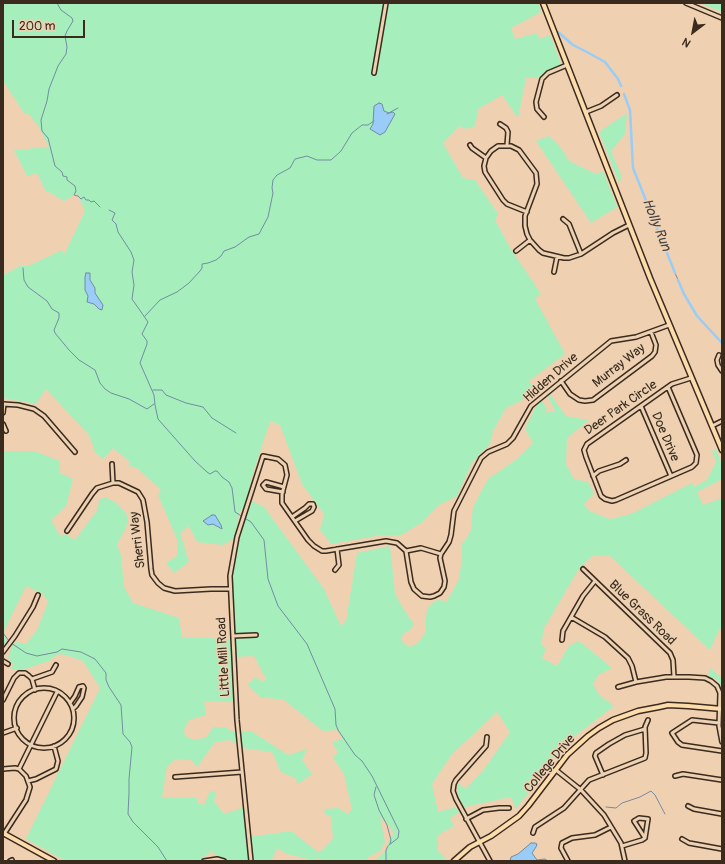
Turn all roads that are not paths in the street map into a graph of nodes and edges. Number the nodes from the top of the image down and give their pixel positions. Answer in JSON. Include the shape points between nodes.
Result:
{"nodes":[{"id":1,"x":386,"y":3,"type":"edge"},
{"id":2,"x":543,"y":3,"type":"edge"},
{"id":3,"x":686,"y":3,"type":"edge"},
{"id":4,"x":722,"y":18,"type":"edge"},
{"id":5,"x":567,"y":65,"type":"junction"},
{"id":6,"x":374,"y":73,"type":"dead end"},
{"id":7,"x":617,"y":95,"type":"dead end"},
{"id":8,"x":586,"y":112,"type":"junction"},
{"id":9,"x":544,"y":117,"type":"dead end"},
{"id":10,"x":500,"y":124,"type":"dead end"},
{"id":11,"x":470,"y":145,"type":"dead end"},
{"id":12,"x":507,"y":145,"type":"junction"},
{"id":13,"x":486,"y":158,"type":"junction"},
{"id":14,"x":527,"y":212,"type":"junction"},
{"id":15,"x":563,"y":219,"type":"dead end"},
{"id":16,"x":629,"y":225,"type":"junction"},
{"id":17,"x":530,"y":240,"type":"junction"},
{"id":18,"x":516,"y":251,"type":"dead end"},
{"id":19,"x":581,"y":254,"type":"junction"},
{"id":20,"x":557,"y":257,"type":"junction"},
{"id":21,"x":554,"y":272,"type":"dead end"},
{"id":22,"x":669,"y":325,"type":"junction"},
{"id":23,"x":651,"y":332,"type":"junction"},
{"id":24,"x":718,"y":355,"type":"dead end"},
{"id":25,"x":722,"y":372,"type":"edge"},
{"id":26,"x":691,"y":378,"type":"junction"},
{"id":27,"x":561,"y":381,"type":"junction"},
{"id":28,"x":668,"y":387,"type":"junction"},
{"id":29,"x":3,"y":404,"type":"edge"},
{"id":30,"x":641,"y":406,"type":"junction"},
{"id":31,"x":3,"y":413,"type":"edge"},
{"id":32,"x":722,"y":421,"type":"edge"},
{"id":33,"x":3,"y":424,"type":"edge"},
{"id":34,"x":712,"y":426,"type":"junction"},
{"id":35,"x":6,"y":431,"type":"dead end"},
{"id":36,"x":722,"y":450,"type":"edge"},
{"id":37,"x":75,"y":452,"type":"dead end"},
{"id":38,"x":626,"y":460,"type":"dead end"},
{"id":39,"x":112,"y":464,"type":"dead end"},
{"id":40,"x":593,"y":476,"type":"junction"},
{"id":41,"x":671,"y":476,"type":"junction"},
{"id":42,"x":112,"y":483,"type":"junction"},
{"id":43,"x":284,"y":488,"type":"junction"},
{"id":44,"x":283,"y":492,"type":"junction"},
{"id":45,"x":292,"y":517,"type":"junction"},
{"id":46,"x":295,"y":521,"type":"junction"},
{"id":47,"x":67,"y":531,"type":"dead end"},
{"id":48,"x":338,"y":549,"type":"junction"},
{"id":49,"x":406,"y":551,"type":"junction"},
{"id":50,"x":441,"y":554,"type":"junction"},
{"id":51,"x":583,"y":569,"type":"dead end"},
{"id":52,"x":335,"y":570,"type":"dead end"},
{"id":53,"x":595,"y":581,"type":"junction"},
{"id":54,"x":230,"y":589,"type":"junction"},
{"id":55,"x":38,"y":594,"type":"dead end"},
{"id":56,"x":571,"y":617,"type":"junction"},
{"id":57,"x":256,"y":635,"type":"dead end"},
{"id":58,"x":233,"y":636,"type":"junction"},
{"id":59,"x":562,"y":640,"type":"dead end"},
{"id":60,"x":3,"y":652,"type":"edge"},
{"id":61,"x":3,"y":661,"type":"edge"},
{"id":62,"x":8,"y":664,"type":"dead end"},
{"id":63,"x":56,"y":666,"type":"dead end"},
{"id":64,"x":674,"y":677,"type":"junction"},
{"id":65,"x":32,"y":679,"type":"junction"},
{"id":66,"x":636,"y":682,"type":"junction"},
{"id":67,"x":618,"y":687,"type":"dead end"},
{"id":68,"x":35,"y":690,"type":"junction"},
{"id":69,"x":57,"y":692,"type":"junction"},
{"id":70,"x":3,"y":700,"type":"edge"},
{"id":71,"x":70,"y":702,"type":"junction"},
{"id":72,"x":73,"y":709,"type":"junction"},
{"id":73,"x":721,"y":709,"type":"edge"},
{"id":74,"x":648,"y":720,"type":"dead end"},
{"id":75,"x":719,"y":723,"type":"junction"},
{"id":76,"x":17,"y":728,"type":"junction"},
{"id":77,"x":645,"y":729,"type":"junction"},
{"id":78,"x":720,"y":730,"type":"edge"},
{"id":79,"x":3,"y":733,"type":"edge"},
{"id":80,"x":487,"y":737,"type":"dead end"},
{"id":81,"x":722,"y":742,"type":"edge"},
{"id":82,"x":31,"y":746,"type":"junction"},
{"id":83,"x":54,"y":746,"type":"junction"},
{"id":84,"x":722,"y":751,"type":"edge"},
{"id":85,"x":3,"y":768,"type":"edge"},
{"id":86,"x":20,"y":769,"type":"junction"},
{"id":87,"x":556,"y":770,"type":"junction"},
{"id":88,"x":242,"y":772,"type":"junction"},
{"id":89,"x":603,"y":775,"type":"junction"},
{"id":90,"x":675,"y":776,"type":"dead end"},
{"id":91,"x":175,"y":777,"type":"dead end"},
{"id":92,"x":722,"y":780,"type":"edge"},
{"id":93,"x":28,"y":781,"type":"junction"},
{"id":94,"x":580,"y":790,"type":"junction"},
{"id":95,"x":688,"y":806,"type":"dead end"},
{"id":96,"x":508,"y":808,"type":"dead end"},
{"id":97,"x":722,"y":814,"type":"edge"},
{"id":98,"x":466,"y":818,"type":"junction"},
{"id":99,"x":611,"y":827,"type":"junction"},
{"id":100,"x":533,"y":833,"type":"dead end"},
{"id":101,"x":4,"y":834,"type":"edge"},
{"id":102,"x":645,"y":838,"type":"junction"},
{"id":103,"x":682,"y":839,"type":"dead end"},
{"id":104,"x":479,"y":842,"type":"junction"},
{"id":105,"x":622,"y":846,"type":"junction"},
{"id":106,"x":722,"y":849,"type":"edge"},
{"id":107,"x":54,"y":861,"type":"edge"},
{"id":108,"x":204,"y":861,"type":"edge"},
{"id":109,"x":224,"y":861,"type":"edge"},
{"id":110,"x":251,"y":861,"type":"edge"},
{"id":111,"x":454,"y":861,"type":"edge"},
{"id":112,"x":490,"y":861,"type":"edge"},
{"id":113,"x":568,"y":861,"type":"edge"},
{"id":114,"x":625,"y":861,"type":"edge"}],
"edges":[{"from":1,"to":6,"type":"street"},
{"from":2,"to":5,"type":"main road"},
{"from":3,"to":4,"type":"street"},
{"from":5,"to":8,"type":"main road"},
{"from":5,"to":9,"type":"street","via":[[548,73],[542,79],[536,102]]},
{"from":7,"to":8,"type":"street"},
{"from":8,"to":16,"type":"main road"},
{"from":10,"to":12,"type":"street","via":[[508,132]]},
{"from":11,"to":13,"type":"street"},
{"from":12,"to":13,"type":"street","via":[[498,146]]},
{"from":12,"to":14,"type":"street","via":[[520,150],[537,176],[537,184]]},
{"from":13,"to":14,"type":"street","via":[[485,172],[503,200]]},
{"from":14,"to":17,"type":"street","via":[[525,226]]},
{"from":15,"to":19,"type":"street","via":[[569,224]]},
{"from":16,"to":19,"type":"street"},
{"from":16,"to":22,"type":"main road"},
{"from":17,"to":18,"type":"street"},
{"from":17,"to":20,"type":"street","via":[[539,250]]},
{"from":19,"to":20,"type":"street","via":[[570,258]]},
{"from":20,"to":21,"type":"street"},
{"from":22,"to":23,"type":"street","name":"Hidden Drive"},
{"from":22,"to":26,"type":"main road"},
{"from":23,"to":27,"type":"street","name":"Hidden Drive","via":[[611,341]]},
{"from":23,"to":27,"type":"street","name":"Murray Way","via":[[656,345],[652,356],[593,400],[578,399],[570,394]]},
{"from":24,"to":25,"type":"street","via":[[718,365]]},
{"from":26,"to":28,"type":"street","name":"Deer Park Circle"},
{"from":26,"to":34,"type":"main road"},
{"from":27,"to":50,"type":"street","name":"Hidden Drive","via":[[531,406],[507,444],[481,458],[455,508],[449,542]]},
{"from":28,"to":30,"type":"street","name":"Deer Park Circle"},
{"from":28,"to":41,"type":"street","name":"Deer Park Circle","via":[[697,455],[696,463],[692,467]]},
{"from":29,"to":31,"type":"street"},
{"from":29,"to":37,"type":"street","via":[[34,409],[44,416]]},
{"from":30,"to":40,"type":"street","name":"Deer Park Circle","via":[[587,444],[584,453]]},
{"from":30,"to":41,"type":"street","name":"Doe Drive"},
{"from":32,"to":34,"type":"street"},
{"from":33,"to":35,"type":"street"},
{"from":34,"to":36,"type":"main road"},
{"from":38,"to":40,"type":"street"},
{"from":39,"to":42,"type":"street"},
{"from":40,"to":41,"type":"street","name":"Deer Park Circle","via":[[601,496],[612,501]]},
{"from":42,"to":47,"type":"street","via":[[97,488]]},
{"from":42,"to":54,"type":"street","name":"Sherri Way","via":[[132,488],[143,500],[152,575],[158,583],[175,591]]},
{"from":43,"to":44,"type":"street"},
{"from":43,"to":44,"type":"street","via":[[266,482],[263,485],[266,489]]},
{"from":43,"to":54,"type":"street","name":"Little Mill Road","via":[[287,475],[285,465],[278,459],[263,456],[234,547],[230,567]]},
{"from":44,"to":45,"type":"street","via":[[282,503]]},
{"from":45,"to":46,"type":"street"},
{"from":45,"to":46,"type":"street","via":[[309,504],[313,504],[312,511]]},
{"from":46,"to":48,"type":"street","via":[[314,546],[322,550]]},
{"from":48,"to":49,"type":"street","via":[[386,541],[397,543]]},
{"from":48,"to":52,"type":"street","via":[[339,565]]},
{"from":49,"to":50,"type":"street","via":[[421,548]]},
{"from":49,"to":50,"type":"street","via":[[411,582],[414,589],[425,597],[437,595],[444,586]]},
{"from":51,"to":53,"type":"street","name":"Blue Grass Road"},
{"from":53,"to":56,"type":"street","via":[[584,593]]},
{"from":53,"to":64,"type":"street","name":"Blue Grass Road","via":[[670,653]]},
{"from":54,"to":58,"type":"street","name":"Little Mill Road"},
{"from":55,"to":60,"type":"street","via":[[33,607]]},
{"from":56,"to":59,"type":"street"},
{"from":56,"to":66,"type":"street","via":[[605,637],[628,658]]},
{"from":57,"to":58,"type":"street"},
{"from":58,"to":88,"type":"street","name":"Little Mill Road"},
{"from":61,"to":62,"type":"street"},
{"from":63,"to":65,"type":"street","via":[[52,672]]},
{"from":64,"to":66,"type":"street"},
{"from":64,"to":73,"type":"street","via":[[706,678],[713,682],[720,693]]},
{"from":65,"to":68,"type":"street"},
{"from":65,"to":70,"type":"street","via":[[25,673],[19,673]]},
{"from":66,"to":67,"type":"street"},
{"from":68,"to":69,"type":"street","via":[[50,689]]},
{"from":68,"to":76,"type":"street","via":[[24,696],[16,709]]},
{"from":69,"to":71,"type":"street"},
{"from":69,"to":82,"type":"street"},
{"from":71,"to":72,"type":"street"},
{"from":71,"to":72,"type":"street","via":[[79,687],[83,686],[82,697]]},
{"from":72,"to":83,"type":"street","via":[[72,729],[64,740]]},
{"from":73,"to":75,"type":"street"},
{"from":73,"to":87,"type":"main road","name":"College Drive","via":[[668,706],[638,711],[614,720],[588,736],[567,755]]},
{"from":74,"to":77,"type":"street"},
{"from":75,"to":78,"type":"street"},
{"from":75,"to":84,"type":"street","via":[[692,720],[672,733],[682,745]]},
{"from":76,"to":79,"type":"street"},
{"from":76,"to":82,"type":"street","via":[[20,736]]},
{"from":77,"to":89,"type":"street","via":[[645,758]]},
{"from":77,"to":89,"type":"street","via":[[625,735],[596,753]]},
{"from":78,"to":81,"type":"street"},
{"from":80,"to":98,"type":"street","via":[[486,746],[454,784],[454,795]]},
{"from":82,"to":83,"type":"street"},
{"from":82,"to":86,"type":"street"},
{"from":83,"to":93,"type":"street","via":[[58,761],[56,770]]},
{"from":85,"to":86,"type":"street"},
{"from":86,"to":93,"type":"street"},
{"from":87,"to":94,"type":"street"},
{"from":87,"to":104,"type":"main road","name":"College Drive","via":[[519,816]]},
{"from":88,"to":91,"type":"street"},
{"from":88,"to":110,"type":"street","name":"Little Mill Road"},
{"from":89,"to":94,"type":"street","via":[[589,780]]},
{"from":90,"to":92,"type":"street","via":[[683,774]]},
{"from":93,"to":101,"type":"street","via":[[29,792],[26,800]]},
{"from":94,"to":99,"type":"street"},
{"from":94,"to":100,"type":"street","via":[[566,807],[536,826]]},
{"from":95,"to":97,"type":"street"},
{"from":96,"to":98,"type":"street","via":[[483,810]]},
{"from":98,"to":104,"type":"street"},
{"from":99,"to":105,"type":"street"},
{"from":99,"to":113,"type":"street","via":[[595,835],[572,838],[562,843],[561,848]]},
{"from":101,"to":107,"type":"main road"},
{"from":102,"to":102,"type":"street","via":[[648,819],[639,818],[634,822]]},
{"from":102,"to":105,"type":"street"},
{"from":103,"to":106,"type":"street","via":[[689,843]]},
{"from":104,"to":111,"type":"main road","name":"College Drive"},
{"from":104,"to":112,"type":"street"},
{"from":105,"to":114,"type":"street"},
{"from":108,"to":109,"type":"street"}]}
